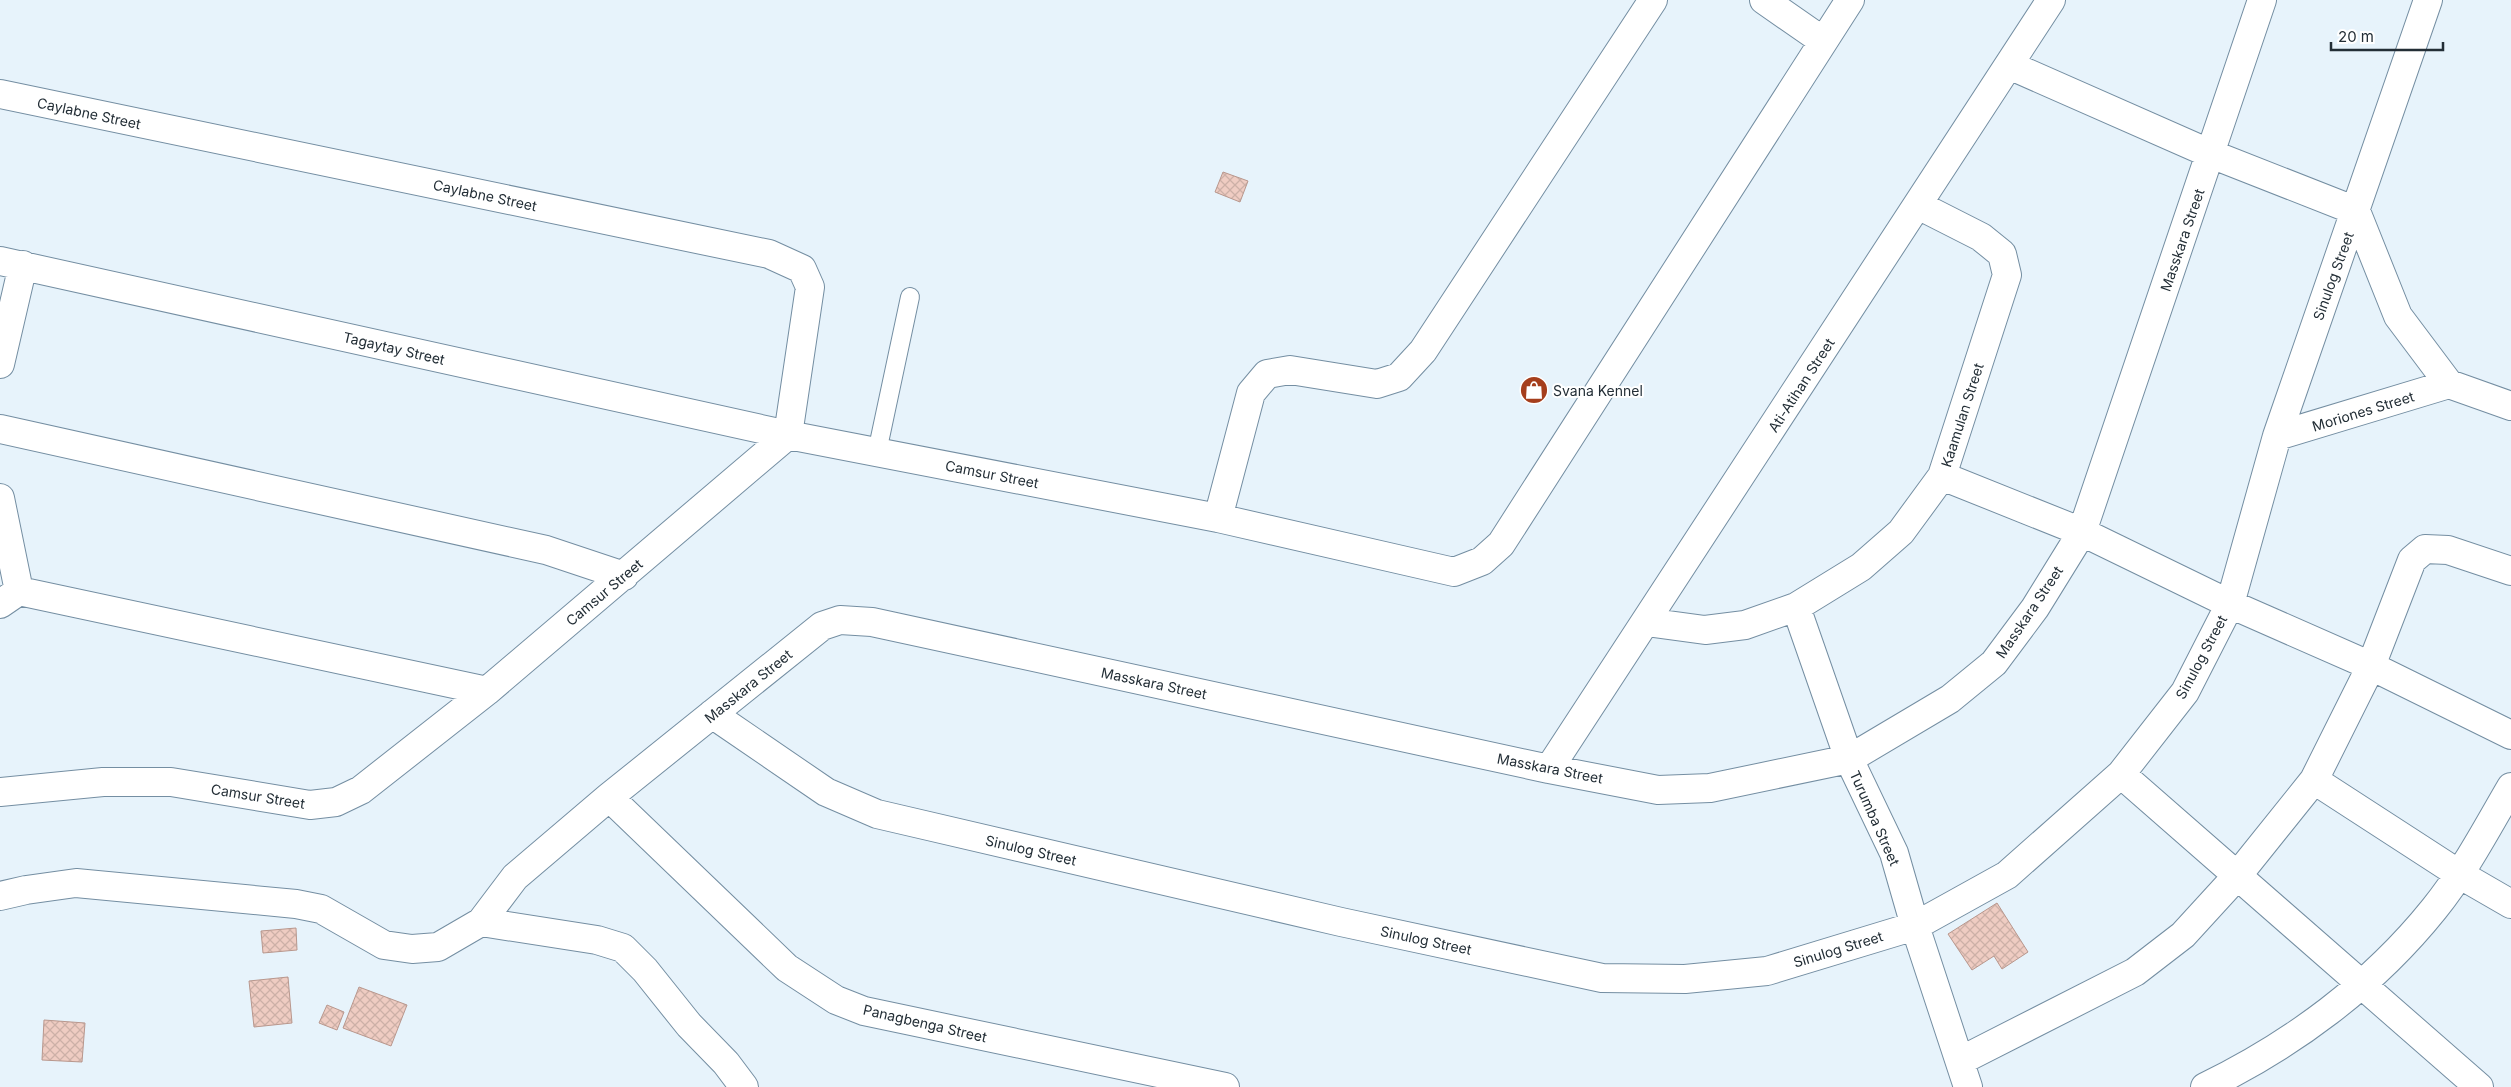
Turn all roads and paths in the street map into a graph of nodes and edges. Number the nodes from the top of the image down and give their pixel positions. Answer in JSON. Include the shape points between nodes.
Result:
{"nodes":[{"id":1,"x":1653,"y":0,"type":"edge"},
{"id":2,"x":1764,"y":0,"type":"edge"},
{"id":3,"x":1850,"y":0,"type":"edge"},
{"id":4,"x":2051,"y":0,"type":"edge"},
{"id":5,"x":2262,"y":0,"type":"edge"},
{"id":6,"x":2428,"y":0,"type":"edge"},
{"id":7,"x":1823,"y":41,"type":"junction"},
{"id":8,"x":2009,"y":65,"type":"junction"},
{"id":9,"x":0,"y":94,"type":"edge"},
{"id":10,"x":2211,"y":154,"type":"junction"},
{"id":11,"x":1918,"y":205,"type":"junction"},
{"id":12,"x":2356,"y":211,"type":"junction"},
{"id":13,"x":12,"y":263,"type":"edge"},
{"id":14,"x":910,"y":297,"type":"dead end"},
{"id":15,"x":0,"y":364,"type":"edge"},
{"id":16,"x":2449,"y":384,"type":"junction"},
{"id":17,"x":2511,"y":406,"type":"edge"},
{"id":18,"x":0,"y":429,"type":"edge"},
{"id":19,"x":788,"y":435,"type":"junction"},
{"id":20,"x":2277,"y":436,"type":"junction"},
{"id":21,"x":877,"y":452,"type":"junction"},
{"id":22,"x":1942,"y":476,"type":"junction"},
{"id":23,"x":0,"y":498,"type":"edge"},
{"id":24,"x":1218,"y":518,"type":"junction"},
{"id":25,"x":2082,"y":532,"type":"junction"},
{"id":26,"x":2511,"y":571,"type":"edge"},
{"id":27,"x":624,"y":576,"type":"junction"},
{"id":28,"x":9,"y":598,"type":"edge"},
{"id":29,"x":2230,"y":604,"type":"junction"},
{"id":30,"x":1796,"y":607,"type":"junction"},
{"id":31,"x":1646,"y":622,"type":"junction"},
{"id":32,"x":2371,"y":666,"type":"junction"},
{"id":33,"x":487,"y":691,"type":"junction"},
{"id":34,"x":712,"y":714,"type":"junction"},
{"id":35,"x":2511,"y":735,"type":"edge"},
{"id":36,"x":1849,"y":759,"type":"junction"},
{"id":37,"x":1549,"y":769,"type":"junction"},
{"id":38,"x":2121,"y":774,"type":"junction"},
{"id":39,"x":2314,"y":780,"type":"junction"},
{"id":40,"x":2511,"y":787,"type":"edge"},
{"id":41,"x":0,"y":792,"type":"edge"},
{"id":42,"x":609,"y":797,"type":"junction"},
{"id":43,"x":2460,"y":874,"type":"junction"},
{"id":44,"x":2237,"y":876,"type":"junction"},
{"id":45,"x":0,"y":896,"type":"edge"},
{"id":46,"x":2511,"y":904,"type":"edge"},
{"id":47,"x":481,"y":922,"type":"junction"},
{"id":48,"x":1915,"y":926,"type":"junction"},
{"id":49,"x":2362,"y":987,"type":"junction"},
{"id":50,"x":1960,"y":1061,"type":"junction"},
{"id":51,"x":744,"y":1087,"type":"edge"},
{"id":52,"x":1225,"y":1087,"type":"edge"},
{"id":53,"x":1968,"y":1087,"type":"edge"},
{"id":54,"x":2205,"y":1087,"type":"edge"},
{"id":55,"x":2478,"y":1087,"type":"edge"}],
"edges":[{"from":1,"to":24,"type":"street","via":[[1423,351],[1399,377],[1377,384],[1290,370],[1267,374],[1251,393]]},
{"from":2,"to":7,"type":"street"},
{"from":3,"to":7,"type":"street","name":"Camsur Street"},
{"from":4,"to":8,"type":"street","name":"Ati-Atihan Street"},
{"from":5,"to":10,"type":"street","name":"Masskara Street"},
{"from":6,"to":12,"type":"street","name":"Sinulog Street"},
{"from":7,"to":24,"type":"street","name":"Camsur Street","via":[[1501,544],[1482,561],[1454,572]]},
{"from":8,"to":10,"type":"street"},
{"from":8,"to":11,"type":"street","name":"Ati-Atihan Street"},
{"from":9,"to":19,"type":"street","name":"Caylabne Street","via":[[777,258],[802,269],[810,287]]},
{"from":10,"to":12,"type":"street"},
{"from":10,"to":25,"type":"street","name":"Masskara Street"},
{"from":11,"to":22,"type":"street","name":"Kaamulan Street","via":[[1981,237],[2002,254],[2007,274]]},
{"from":11,"to":31,"type":"street","name":"Ati-Atihan Street"},
{"from":12,"to":16,"type":"street","via":[[2398,316]]},
{"from":12,"to":20,"type":"street","name":"Sinulog Street"},
{"from":13,"to":15,"type":"street"},
{"from":13,"to":19,"type":"street","name":"Tagaytay Street"},
{"from":14,"to":21,"type":"lane"},
{"from":16,"to":17,"type":"street"},
{"from":16,"to":20,"type":"street","name":"Moriones Street"},
{"from":18,"to":27,"type":"street","via":[[546,550]]},
{"from":19,"to":21,"type":"street","name":"Camsur Street"},
{"from":19,"to":27,"type":"street","name":"Camsur Street"},
{"from":20,"to":29,"type":"street","name":"Sinulog Street"},
{"from":21,"to":24,"type":"street","name":"Camsur Street"},
{"from":22,"to":25,"type":"street"},
{"from":22,"to":30,"type":"street","name":"Kaamulan Street","via":[[1901,532],[1861,567]]},
{"from":23,"to":28,"type":"street"},
{"from":25,"to":29,"type":"street"},
{"from":25,"to":36,"type":"street","name":"Masskara Street","via":[[2034,608],[1994,663],[1950,699]]},
{"from":26,"to":32,"type":"street","via":[[2448,550],[2425,550],[2412,560]]},
{"from":27,"to":33,"type":"street","name":"Camsur Street"},
{"from":28,"to":33,"type":"street"},
{"from":29,"to":32,"type":"street"},
{"from":29,"to":38,"type":"street","name":"Sinulog Street","via":[[2185,692]]},
{"from":30,"to":31,"type":"street","name":"Kaamulan Street","via":[[1745,625],[1705,630]]},
{"from":30,"to":36,"type":"street","name":"Turumba Street"},
{"from":31,"to":37,"type":"street","name":"Ati-Atihan Street"},
{"from":32,"to":35,"type":"street"},
{"from":32,"to":39,"type":"street"},
{"from":33,"to":41,"type":"street","name":"Camsur Street","via":[[360,790],[336,802],[310,805],[171,782],[103,782]]},
{"from":34,"to":37,"type":"street","name":"Masskara Street","via":[[822,626],[840,620],[872,622]]},
{"from":34,"to":42,"type":"street","name":"Masskara Street"},
{"from":34,"to":48,"type":"street","name":"Sinulog Street","via":[[826,792],[877,814],[1341,922],[1602,978],[1685,978],[1767,971]]},
{"from":36,"to":37,"type":"street","name":"Masskara Street","via":[[1702,788],[1658,790]]},
{"from":36,"to":48,"type":"street","name":"Turumba Street","via":[[1894,853]]},
{"from":38,"to":44,"type":"street"},
{"from":38,"to":48,"type":"street","name":"Sinulog Street","via":[[2007,875]]},
{"from":39,"to":43,"type":"street"},
{"from":39,"to":44,"type":"street"},
{"from":40,"to":43,"type":"street"},
{"from":42,"to":47,"type":"street","name":"Masskara Street","via":[[515,877]]},
{"from":42,"to":52,"type":"street","name":"Panagbenga Street","via":[[787,968],[836,1000],[864,1011]]},
{"from":43,"to":46,"type":"street"},
{"from":43,"to":49,"type":"street","via":[[2434,910]]},
{"from":44,"to":49,"type":"street"},
{"from":44,"to":50,"type":"street","via":[[2183,935],[2135,972]]},
{"from":45,"to":47,"type":"street","via":[[76,883],[296,904],[321,909],[384,945],[412,949],[438,947]]},
{"from":47,"to":51,"type":"street","via":[[597,940],[623,948]]},
{"from":48,"to":50,"type":"street","name":"Turumba Street"},
{"from":49,"to":54,"type":"street","via":[[2286,1042]]},
{"from":49,"to":55,"type":"street"},
{"from":50,"to":53,"type":"street","name":"Turumba Street"}]}
